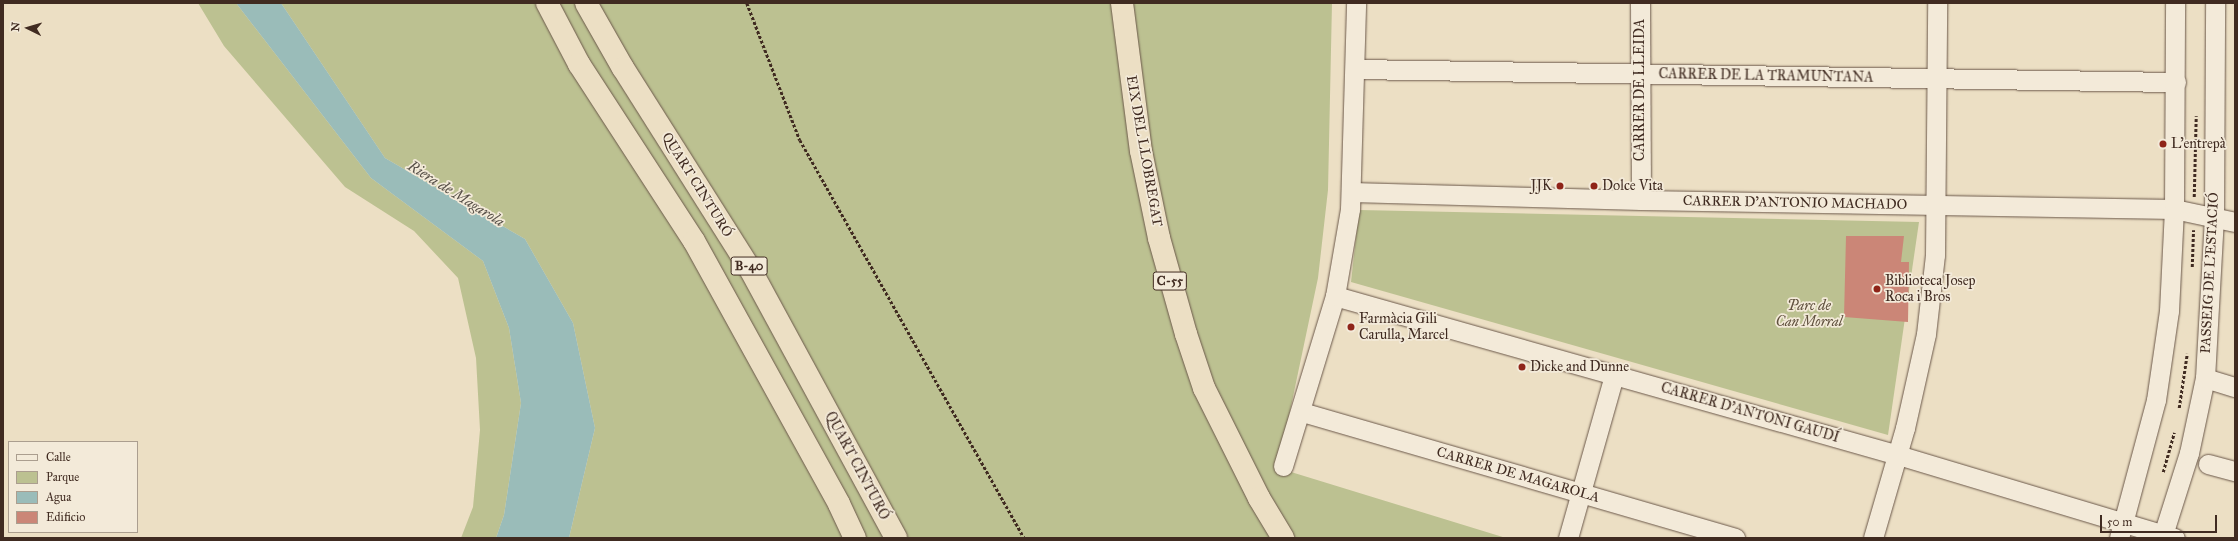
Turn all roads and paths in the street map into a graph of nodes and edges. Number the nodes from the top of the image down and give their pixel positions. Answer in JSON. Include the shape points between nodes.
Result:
{"nodes":[{"id":1,"x":547,"y":3,"type":"edge"},
{"id":2,"x":586,"y":3,"type":"edge"},
{"id":3,"x":747,"y":3,"type":"edge"},
{"id":4,"x":1108,"y":3,"type":"edge"},
{"id":5,"x":1122,"y":3,"type":"edge"},
{"id":6,"x":1356,"y":3,"type":"edge"},
{"id":7,"x":1640,"y":3,"type":"edge"},
{"id":8,"x":1937,"y":3,"type":"edge"},
{"id":9,"x":2176,"y":3,"type":"edge"},
{"id":10,"x":2215,"y":3,"type":"edge"},
{"id":11,"x":1355,"y":69,"type":"junction"},
{"id":12,"x":1640,"y":74,"type":"junction"},
{"id":13,"x":1937,"y":78,"type":"junction"},
{"id":14,"x":2176,"y":82,"type":"junction"},
{"id":15,"x":1351,"y":192,"type":"junction"},
{"id":16,"x":1641,"y":200,"type":"junction"},
{"id":17,"x":1936,"y":206,"type":"junction"},
{"id":18,"x":2174,"y":210,"type":"junction"},
{"id":19,"x":2214,"y":217,"type":"junction"},
{"id":20,"x":2235,"y":222,"type":"edge"},
{"id":21,"x":1335,"y":296,"type":"junction"},
{"id":22,"x":1614,"y":375,"type":"junction"},
{"id":23,"x":2205,"y":378,"type":"junction"},
{"id":24,"x":2235,"y":387,"type":"edge"},
{"id":25,"x":1302,"y":412,"type":"junction"},
{"id":26,"x":1898,"y":455,"type":"junction"},
{"id":27,"x":2208,"y":464,"type":"dead end"},
{"id":28,"x":1283,"y":466,"type":"dead end"},
{"id":29,"x":2235,"y":471,"type":"edge"},
{"id":30,"x":1579,"y":494,"type":"junction"},
{"id":31,"x":2121,"y":531,"type":"edge"},
{"id":32,"x":2167,"y":537,"type":"edge"},
{"id":33,"x":855,"y":538,"type":"edge"},
{"id":34,"x":896,"y":538,"type":"edge"},
{"id":35,"x":1024,"y":538,"type":"edge"},
{"id":36,"x":1268,"y":538,"type":"edge"},
{"id":37,"x":1283,"y":538,"type":"edge"},
{"id":38,"x":1568,"y":538,"type":"edge"},
{"id":39,"x":1736,"y":538,"type":"edge"},
{"id":40,"x":1873,"y":538,"type":"edge"}],
"edges":[{"from":1,"to":33,"type":"highway","number":"B-40","via":[[579,64],[694,241],[839,504]]},
{"from":2,"to":34,"type":"highway","name":"QUART CINTURÓ","number":"B-40","via":[[623,68],[750,268]]},
{"from":3,"to":35,"type":"path","via":[[800,140]]},
{"from":4,"to":36,"type":"highway","name":"EIX DEL LLOBREGAT","number":"C-55","via":[[1139,202],[1164,303],[1189,381],[1214,441]]},
{"from":5,"to":37,"type":"highway","name":"EIX DEL LLOBREGAT","number":"C-55","via":[[1141,151],[1159,238],[1184,327],[1204,388],[1259,498]]},
{"from":6,"to":11,"type":"street"},
{"from":7,"to":12,"type":"street","name":"CARRER DE LLEIDA"},
{"from":8,"to":13,"type":"street"},
{"from":9,"to":14,"type":"street"},
{"from":10,"to":19,"type":"street","name":"PASSEIG DE L'ESTACIÓ"},
{"from":11,"to":12,"type":"street","name":"CARRER DE LA TRAMUNTANA"},
{"from":11,"to":15,"type":"street"},
{"from":12,"to":13,"type":"street","name":"CARRER DE LA TRAMUNTANA"},
{"from":12,"to":16,"type":"street","name":"CARRER DE LLEIDA"},
{"from":13,"to":14,"type":"street","name":"CARRER DE LA TRAMUNTANA"},
{"from":13,"to":17,"type":"street"},
{"from":14,"to":18,"type":"street"},
{"from":15,"to":16,"type":"street","name":"CARRER D'ANTONIO MACHADO"},
{"from":15,"to":21,"type":"street"},
{"from":16,"to":17,"type":"street","name":"CARRER D'ANTONIO MACHADO"},
{"from":17,"to":18,"type":"street","name":"CARRER D'ANTONIO MACHADO"},
{"from":17,"to":26,"type":"street","via":[[1935,255],[1926,334]]},
{"from":18,"to":19,"type":"street","name":"CARRER D'ANTONIO MACHADO"},
{"from":18,"to":31,"type":"street","via":[[2169,311],[2156,400]]},
{"from":19,"to":20,"type":"street","name":"CARRER D'ANTONIO MACHADO"},
{"from":19,"to":23,"type":"street","name":"PASSEIG DE L'ESTACIÓ"},
{"from":21,"to":22,"type":"street","name":"CARRER D'ANTONI GAUDÍ"},
{"from":21,"to":25,"type":"street"},
{"from":22,"to":26,"type":"street","name":"CARRER D'ANTONI GAUDÍ"},
{"from":22,"to":30,"type":"street"},
{"from":23,"to":24,"type":"street"},
{"from":23,"to":32,"type":"street","name":"PASSEIG DE L'ESTACIÓ"},
{"from":25,"to":28,"type":"street"},
{"from":25,"to":30,"type":"street","name":"CARRER DE MAGAROLA"},
{"from":26,"to":31,"type":"street","name":"CARRER D'ANTONI GAUDÍ"},
{"from":26,"to":40,"type":"street"},
{"from":27,"to":29,"type":"street"},
{"from":30,"to":38,"type":"street"},
{"from":30,"to":39,"type":"street","name":"CARRER DE MAGAROLA"},
{"from":31,"to":32,"type":"street","name":"CARRER D'ANTONI GAUDÍ"}]}
